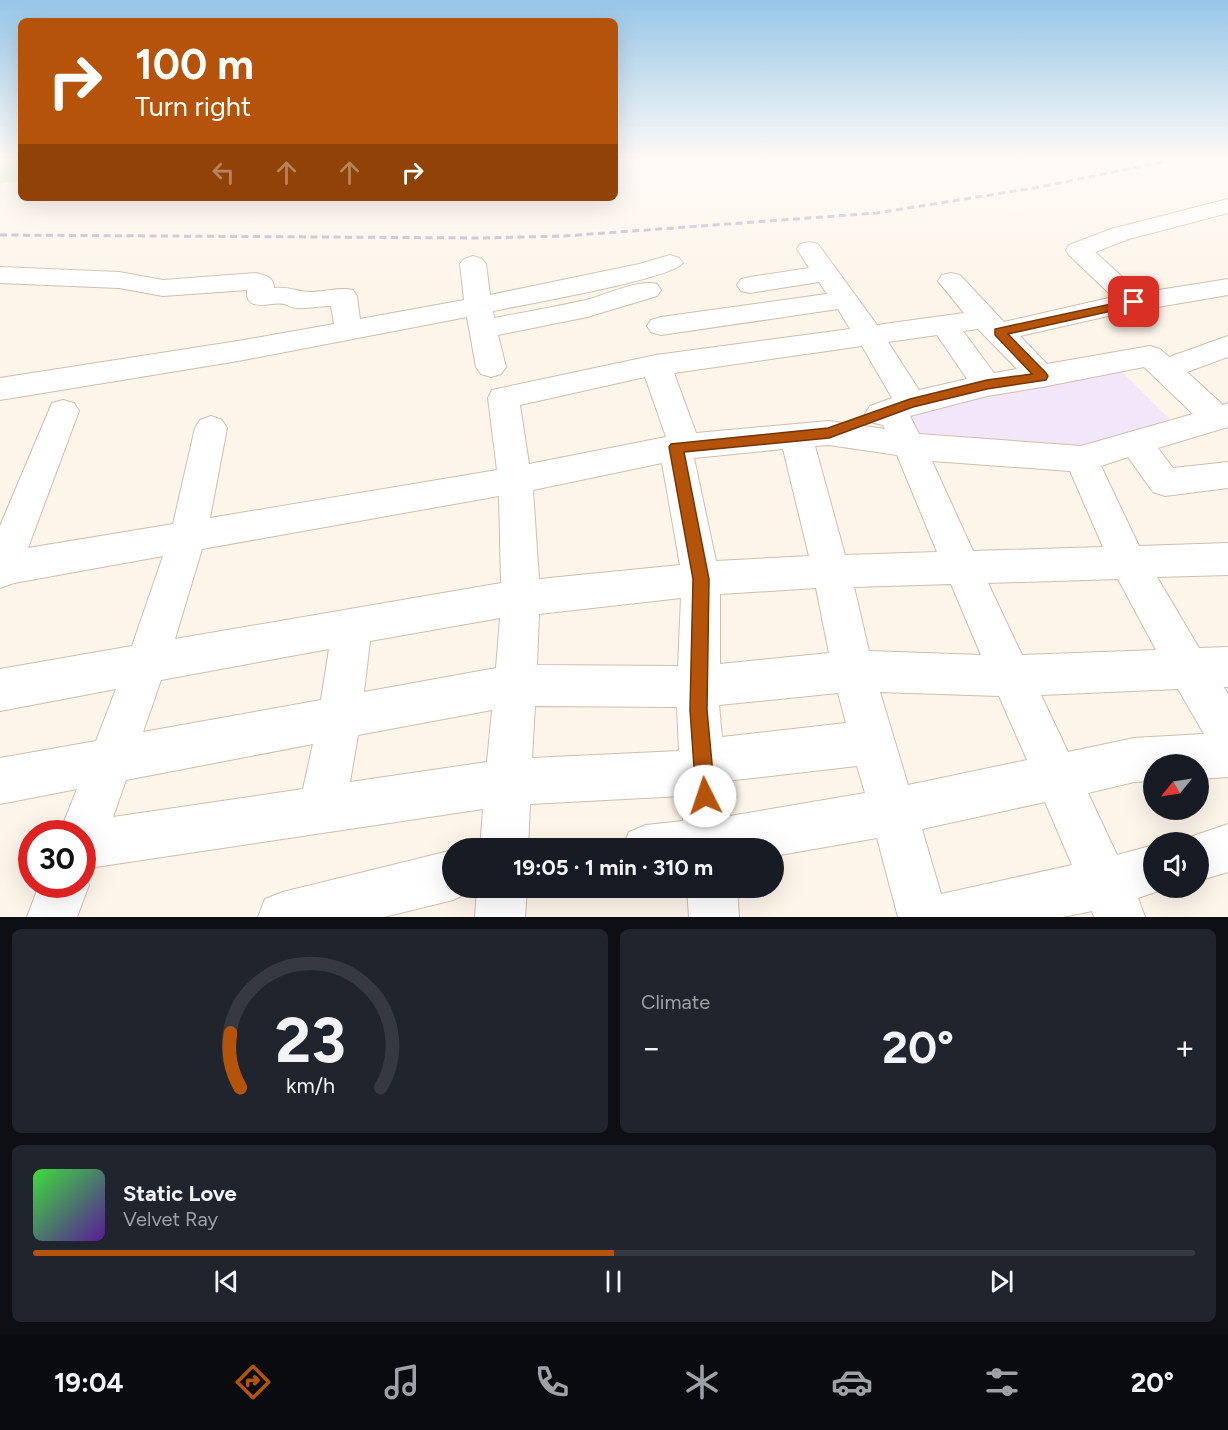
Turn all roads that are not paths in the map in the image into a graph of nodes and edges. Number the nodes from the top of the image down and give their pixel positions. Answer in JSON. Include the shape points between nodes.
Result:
{"nodes":[{"id":1,"x":1228,"y":207,"type":"edge"},
{"id":2,"x":809,"y":249,"type":"dead end"},
{"id":3,"x":473,"y":264,"type":"dead end"},
{"id":4,"x":668,"y":273,"type":"dead end"},
{"id":5,"x":825,"y":273,"type":"junction"},
{"id":6,"x":0,"y":275,"type":"edge"},
{"id":7,"x":951,"y":281,"type":"dead end"},
{"id":8,"x":750,"y":285,"type":"dead end"},
{"id":9,"x":1228,"y":287,"type":"edge"},
{"id":10,"x":844,"y":300,"type":"junction"},
{"id":11,"x":1134,"y":302,"type":"junction"},
{"id":12,"x":481,"y":317,"type":"junction"},
{"id":13,"x":661,"y":326,"type":"dead end"},
{"id":14,"x":945,"y":326,"type":"junction"},
{"id":15,"x":992,"y":326,"type":"junction"},
{"id":16,"x":350,"y":329,"type":"junction"},
{"id":17,"x":870,"y":336,"type":"junction"},
{"id":18,"x":1228,"y":346,"type":"edge"},
{"id":19,"x":656,"y":365,"type":"junction"},
{"id":20,"x":491,"y":367,"type":"dead end"},
{"id":21,"x":1164,"y":370,"type":"junction"},
{"id":22,"x":1042,"y":376,"type":"junction"},
{"id":23,"x":987,"y":385,"type":"junction"},
{"id":24,"x":0,"y":389,"type":"edge"},
{"id":25,"x":901,"y":407,"type":"junction"},
{"id":26,"x":63,"y":411,"type":"dead end"},
{"id":27,"x":1223,"y":417,"type":"edge"},
{"id":28,"x":211,"y":428,"type":"dead end"},
{"id":29,"x":813,"y":434,"type":"junction"},
{"id":30,"x":1135,"y":443,"type":"junction"},
{"id":31,"x":909,"y":444,"type":"junction"},
{"id":32,"x":680,"y":447,"type":"junction"},
{"id":33,"x":1082,"y":459,"type":"junction"},
{"id":34,"x":1228,"y":475,"type":"edge"},
{"id":35,"x":514,"y":480,"type":"junction"},
{"id":36,"x":188,"y":536,"type":"junction"},
{"id":37,"x":1228,"y":559,"type":"edge"},
{"id":38,"x":1128,"y":562,"type":"junction"},
{"id":39,"x":962,"y":567,"type":"junction"},
{"id":40,"x":0,"y":570,"type":"edge"},
{"id":41,"x":831,"y":572,"type":"junction"},
{"id":42,"x":701,"y":579,"type":"junction"},
{"id":43,"x":521,"y":598,"type":"junction"},
{"id":44,"x":352,"y":626,"type":"junction"},
{"id":45,"x":147,"y":663,"type":"junction"},
{"id":46,"x":1228,"y":667,"type":"edge"},
{"id":47,"x":1188,"y":668,"type":"junction"},
{"id":48,"x":853,"y":671,"type":"junction"},
{"id":49,"x":1011,"y":676,"type":"junction"},
{"id":50,"x":515,"y":685,"type":"junction"},
{"id":51,"x":699,"y":687,"type":"junction"},
{"id":52,"x":0,"y":690,"type":"edge"},
{"id":53,"x":340,"y":717,"type":"junction"},
{"id":54,"x":1228,"y":733,"type":"edge"},
{"id":55,"x":873,"y":742,"type":"junction"},
{"id":56,"x":1228,"y":755,"type":"edge"},
{"id":57,"x":109,"y":763,"type":"junction"},
{"id":58,"x":703,"y":766,"type":"junction"},
{"id":59,"x":1057,"y":777,"type":"junction"},
{"id":60,"x":0,"y":781,"type":"edge"},
{"id":61,"x":509,"y":782,"type":"junction"},
{"id":62,"x":322,"y":809,"type":"junction"},
{"id":63,"x":893,"y":812,"type":"junction"},
{"id":64,"x":88,"y":820,"type":"edge"},
{"id":65,"x":505,"y":838,"type":"edge"},
{"id":66,"x":708,"y":838,"type":"edge"},
{"id":67,"x":784,"y":841,"type":"edge"},
{"id":68,"x":96,"y":843,"type":"edge"},
{"id":69,"x":1228,"y":848,"type":"edge"},
{"id":70,"x":1209,"y":853,"type":"edge"},
{"id":71,"x":1143,"y":877,"type":"edge"},
{"id":72,"x":442,"y":878,"type":"edge"},
{"id":73,"x":59,"y":898,"type":"edge"},
{"id":74,"x":501,"y":898,"type":"edge"},
{"id":75,"x":713,"y":898,"type":"edge"},
{"id":76,"x":1112,"y":900,"type":"edge"},
{"id":77,"x":52,"y":917,"type":"edge"},
{"id":78,"x":283,"y":917,"type":"edge"},
{"id":79,"x":500,"y":917,"type":"edge"},
{"id":80,"x":714,"y":917,"type":"edge"},
{"id":81,"x":923,"y":917,"type":"edge"},
{"id":82,"x":947,"y":917,"type":"edge"}],
"edges":[{"from":1,"to":11,"type":"street","via":[[1120,234],[1078,250]]},
{"from":2,"to":5,"type":"street"},
{"from":3,"to":12,"type":"street"},
{"from":4,"to":12,"type":"street","via":[[644,271]]},
{"from":5,"to":8,"type":"street"},
{"from":5,"to":10,"type":"street"},
{"from":6,"to":16,"type":"street","via":[[119,280],[164,288],[256,281],[261,283],[262,298],[344,296]]},
{"from":7,"to":15,"type":"street"},
{"from":9,"to":11,"type":"street"},
{"from":10,"to":13,"type":"street"},
{"from":10,"to":17,"type":"street"},
{"from":11,"to":15,"type":"street"},
{"from":12,"to":16,"type":"street"},
{"from":12,"to":20,"type":"street"},
{"from":14,"to":15,"type":"street"},
{"from":14,"to":17,"type":"street"},
{"from":14,"to":23,"type":"street"},
{"from":15,"to":22,"type":"street"},
{"from":16,"to":24,"type":"street"},
{"from":17,"to":19,"type":"street"},
{"from":17,"to":25,"type":"street"},
{"from":18,"to":21,"type":"street"},
{"from":19,"to":32,"type":"street"},
{"from":19,"to":35,"type":"street","via":[[503,398]]},
{"from":21,"to":22,"type":"street","via":[[1150,356]]},
{"from":21,"to":27,"type":"street"},
{"from":22,"to":23,"type":"street"},
{"from":23,"to":25,"type":"street"},
{"from":25,"to":29,"type":"street"},
{"from":25,"to":31,"type":"street"},
{"from":26,"to":40,"type":"street"},
{"from":27,"to":30,"type":"street"},
{"from":28,"to":36,"type":"street"},
{"from":29,"to":31,"type":"street"},
{"from":29,"to":32,"type":"street"},
{"from":29,"to":41,"type":"street"},
{"from":30,"to":33,"type":"street"},
{"from":30,"to":34,"type":"street","via":[[1165,482]]},
{"from":31,"to":33,"type":"street"},
{"from":31,"to":39,"type":"street"},
{"from":32,"to":35,"type":"street"},
{"from":32,"to":42,"type":"street"},
{"from":33,"to":38,"type":"street"},
{"from":35,"to":36,"type":"street"},
{"from":35,"to":43,"type":"street"},
{"from":36,"to":40,"type":"street"},
{"from":36,"to":45,"type":"street"},
{"from":37,"to":38,"type":"street"},
{"from":38,"to":39,"type":"street"},
{"from":38,"to":47,"type":"street"},
{"from":39,"to":41,"type":"street"},
{"from":39,"to":49,"type":"street"},
{"from":41,"to":42,"type":"street"},
{"from":41,"to":48,"type":"street"},
{"from":42,"to":43,"type":"street"},
{"from":42,"to":51,"type":"street"},
{"from":43,"to":44,"type":"street"},
{"from":43,"to":50,"type":"street"},
{"from":44,"to":45,"type":"street"},
{"from":44,"to":53,"type":"street"},
{"from":45,"to":52,"type":"street"},
{"from":45,"to":57,"type":"street"},
{"from":46,"to":47,"type":"street"},
{"from":47,"to":49,"type":"street"},
{"from":47,"to":54,"type":"street"},
{"from":48,"to":49,"type":"street"},
{"from":48,"to":51,"type":"street"},
{"from":48,"to":55,"type":"street"},
{"from":49,"to":59,"type":"street"},
{"from":50,"to":51,"type":"street"},
{"from":50,"to":53,"type":"street"},
{"from":50,"to":61,"type":"street"},
{"from":51,"to":58,"type":"street"},
{"from":53,"to":57,"type":"street"},
{"from":53,"to":62,"type":"street"},
{"from":55,"to":58,"type":"street"},
{"from":55,"to":63,"type":"street"},
{"from":56,"to":59,"type":"street","via":[[1134,760]]},
{"from":57,"to":60,"type":"street"},
{"from":57,"to":64,"type":"street"},
{"from":58,"to":61,"type":"street"},
{"from":58,"to":66,"type":"street"},
{"from":59,"to":63,"type":"street"},
{"from":59,"to":76,"type":"street"},
{"from":61,"to":62,"type":"street"},
{"from":61,"to":65,"type":"street"},
{"from":62,"to":68,"type":"street"},
{"from":63,"to":67,"type":"street"},
{"from":63,"to":81,"type":"street"},
{"from":69,"to":70,"type":"street"},
{"from":71,"to":76,"type":"street"},
{"from":72,"to":78,"type":"street"},
{"from":73,"to":77,"type":"street"},
{"from":74,"to":79,"type":"street"},
{"from":75,"to":80,"type":"street"},
{"from":76,"to":82,"type":"street"}]}
